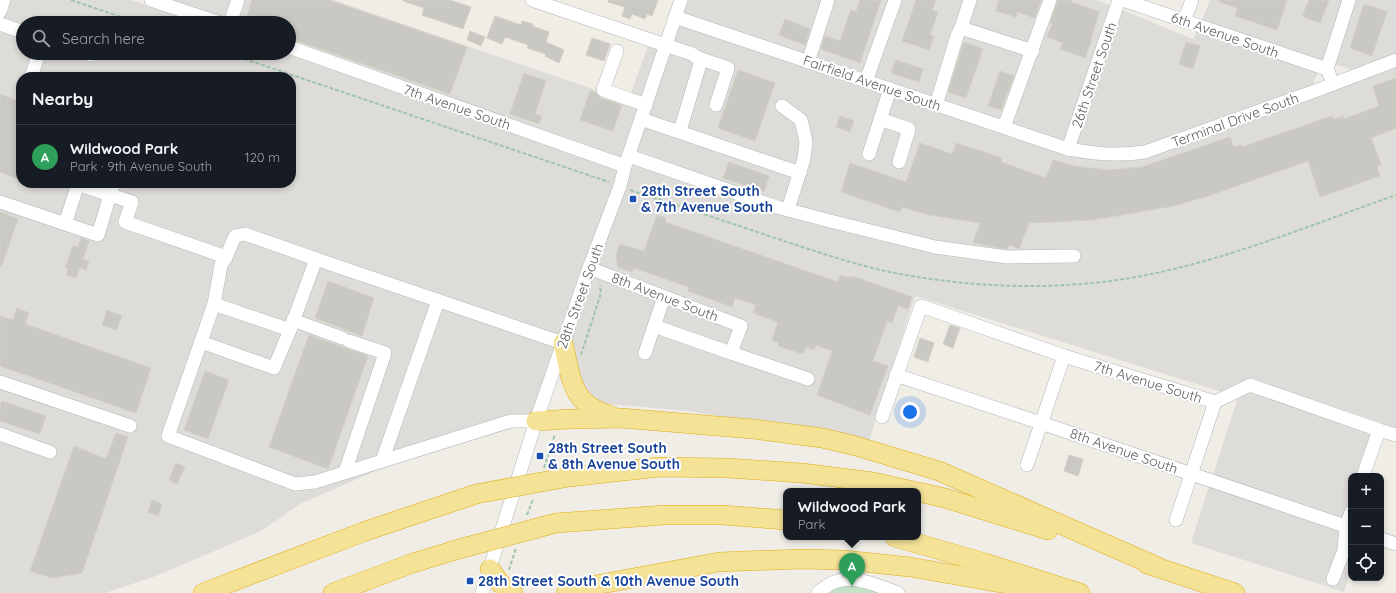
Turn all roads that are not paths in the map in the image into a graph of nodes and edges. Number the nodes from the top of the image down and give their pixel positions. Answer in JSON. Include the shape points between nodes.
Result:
{"nodes":[{"id":1,"x":4,"y":0,"type":"edge"},
{"id":2,"x":151,"y":0,"type":"edge"},
{"id":3,"x":238,"y":0,"type":"edge"},
{"id":4,"x":532,"y":0,"type":"edge"},
{"id":5,"x":681,"y":0,"type":"edge"},
{"id":6,"x":828,"y":0,"type":"edge"},
{"id":7,"x":895,"y":0,"type":"edge"},
{"id":8,"x":970,"y":0,"type":"edge"},
{"id":9,"x":1050,"y":0,"type":"edge"},
{"id":10,"x":1119,"y":0,"type":"edge"},
{"id":11,"x":1123,"y":0,"type":"edge"},
{"id":12,"x":1192,"y":0,"type":"edge"},
{"id":13,"x":1349,"y":0,"type":"edge"},
{"id":14,"x":0,"y":12,"type":"edge"},
{"id":15,"x":199,"y":16,"type":"edge"},
{"id":16,"x":232,"y":16,"type":"edge"},
{"id":17,"x":675,"y":17,"type":"junction"},
{"id":18,"x":1184,"y":21,"type":"junction"},
{"id":19,"x":0,"y":24,"type":"edge"},
{"id":20,"x":961,"y":28,"type":"junction"},
{"id":21,"x":16,"y":30,"type":"edge"},
{"id":22,"x":665,"y":46,"type":"junction"},
{"id":23,"x":296,"y":49,"type":"edge"},
{"id":24,"x":616,"y":51,"type":"dead end"},
{"id":25,"x":1033,"y":51,"type":"junction"},
{"id":26,"x":698,"y":58,"type":"junction"},
{"id":27,"x":37,"y":60,"type":"edge"},
{"id":28,"x":1396,"y":60,"type":"edge"},
{"id":29,"x":808,"y":62,"type":"junction"},
{"id":30,"x":1327,"y":69,"type":"junction"},
{"id":31,"x":33,"y":72,"type":"edge"},
{"id":32,"x":866,"y":81,"type":"junction"},
{"id":33,"x":1333,"y":84,"type":"junction"},
{"id":34,"x":890,"y":89,"type":"junction"},
{"id":35,"x":646,"y":105,"type":"junction"},
{"id":36,"x":716,"y":105,"type":"dead end"},
{"id":37,"x":936,"y":105,"type":"junction"},
{"id":38,"x":782,"y":106,"type":"dead end"},
{"id":39,"x":641,"y":119,"type":"junction"},
{"id":40,"x":880,"y":119,"type":"junction"},
{"id":41,"x":1004,"y":127,"type":"junction"},
{"id":42,"x":680,"y":132,"type":"junction"},
{"id":43,"x":1068,"y":149,"type":"junction"},
{"id":44,"x":869,"y":154,"type":"dead end"},
{"id":45,"x":627,"y":161,"type":"junction"},
{"id":46,"x":899,"y":162,"type":"dead end"},
{"id":47,"x":800,"y":173,"type":"junction"},
{"id":48,"x":77,"y":188,"type":"edge"},
{"id":49,"x":112,"y":189,"type":"edge"},
{"id":50,"x":0,"y":202,"type":"edge"},
{"id":51,"x":788,"y":210,"type":"junction"},
{"id":52,"x":65,"y":224,"type":"junction"},
{"id":53,"x":1074,"y":256,"type":"dead end"},
{"id":54,"x":226,"y":257,"type":"junction"},
{"id":55,"x":316,"y":260,"type":"junction"},
{"id":56,"x":589,"y":268,"type":"junction"},
{"id":57,"x":664,"y":297,"type":"junction"},
{"id":58,"x":438,"y":301,"type":"junction"},
{"id":59,"x":214,"y":304,"type":"junction"},
{"id":60,"x":292,"y":325,"type":"junction"},
{"id":61,"x":654,"y":326,"type":"junction"},
{"id":62,"x":201,"y":342,"type":"junction"},
{"id":63,"x":563,"y":343,"type":"junction"},
{"id":64,"x":645,"y":353,"type":"dead end"},
{"id":65,"x":731,"y":353,"type":"junction"},
{"id":66,"x":1064,"y":356,"type":"junction"},
{"id":67,"x":896,"y":375,"type":"junction"},
{"id":68,"x":808,"y":379,"type":"dead end"},
{"id":69,"x":0,"y":382,"type":"edge"},
{"id":70,"x":1215,"y":402,"type":"junction"},
{"id":71,"x":882,"y":417,"type":"dead end"},
{"id":72,"x":621,"y":418,"type":"junction"},
{"id":73,"x":536,"y":421,"type":"junction"},
{"id":74,"x":1041,"y":422,"type":"junction"},
{"id":75,"x":130,"y":426,"type":"dead end"},
{"id":76,"x":1379,"y":430,"type":"junction"},
{"id":77,"x":0,"y":434,"type":"edge"},
{"id":78,"x":1396,"y":435,"type":"edge"},
{"id":79,"x":50,"y":452,"type":"dead end"},
{"id":80,"x":382,"y":461,"type":"junction"},
{"id":81,"x":1027,"y":464,"type":"dead end"},
{"id":82,"x":345,"y":472,"type":"junction"},
{"id":83,"x":1364,"y":473,"type":"edge"},
{"id":84,"x":1190,"y":474,"type":"junction"},
{"id":85,"x":900,"y":488,"type":"edge"},
{"id":86,"x":921,"y":493,"type":"edge"},
{"id":87,"x":783,"y":520,"type":"edge"},
{"id":88,"x":1176,"y":520,"type":"dead end"},
{"id":89,"x":1348,"y":527,"type":"edge"},
{"id":90,"x":1348,"y":532,"type":"edge"},
{"id":91,"x":1384,"y":539,"type":"edge"},
{"id":92,"x":906,"y":540,"type":"edge"},
{"id":93,"x":1396,"y":544,"type":"edge"},
{"id":94,"x":1158,"y":567,"type":"junction"},
{"id":95,"x":490,"y":569,"type":"junction"},
{"id":96,"x":1334,"y":579,"type":"dead end"},
{"id":97,"x":203,"y":593,"type":"edge"},
{"id":98,"x":333,"y":593,"type":"edge"},
{"id":99,"x":482,"y":593,"type":"edge"},
{"id":100,"x":513,"y":593,"type":"edge"},
{"id":101,"x":566,"y":593,"type":"edge"},
{"id":102,"x":818,"y":593,"type":"edge"},
{"id":103,"x":898,"y":593,"type":"edge"},
{"id":104,"x":1060,"y":593,"type":"edge"},
{"id":105,"x":1080,"y":593,"type":"edge"},
{"id":106,"x":1235,"y":593,"type":"edge"}],
"edges":[{"from":1,"to":14,"type":"street"},
{"from":2,"to":15,"type":"street"},
{"from":3,"to":16,"type":"street"},
{"from":4,"to":22,"type":"street"},
{"from":5,"to":17,"type":"street","name":"28th Street South"},
{"from":6,"to":29,"type":"street"},
{"from":7,"to":32,"type":"street"},
{"from":8,"to":20,"type":"street"},
{"from":9,"to":25,"type":"street"},
{"from":10,"to":43,"type":"street","name":"26th Street South"},
{"from":11,"to":18,"type":"street","name":"6th Avenue South"},
{"from":12,"to":18,"type":"street"},
{"from":13,"to":30,"type":"street"},
{"from":17,"to":22,"type":"street","name":"28th Street South"},
{"from":17,"to":29,"type":"street","name":"Fairfield Avenue South"},
{"from":18,"to":30,"type":"street","name":"6th Avenue South"},
{"from":19,"to":21,"type":"street"},
{"from":20,"to":25,"type":"street"},
{"from":20,"to":37,"type":"street"},
{"from":22,"to":26,"type":"street"},
{"from":22,"to":35,"type":"street","name":"28th Street South"},
{"from":23,"to":45,"type":"street","name":"7th Avenue South"},
{"from":24,"to":35,"type":"street","via":[[603,90]]},
{"from":25,"to":41,"type":"street"},
{"from":26,"to":36,"type":"street","via":[[728,68]]},
{"from":26,"to":42,"type":"street","via":[[700,64]]},
{"from":27,"to":31,"type":"street"},
{"from":28,"to":33,"type":"street","name":"Terminal Drive South"},
{"from":29,"to":32,"type":"street","name":"Fairfield Avenue South"},
{"from":30,"to":33,"type":"street"},
{"from":32,"to":34,"type":"street","name":"Fairfield Avenue South"},
{"from":33,"to":43,"type":"street","name":"Terminal Drive South","via":[[1145,152],[1124,155],[1098,154]]},
{"from":34,"to":37,"type":"street","name":"Fairfield Avenue South"},
{"from":34,"to":40,"type":"street"},
{"from":35,"to":39,"type":"street","name":"28th Street South"},
{"from":37,"to":41,"type":"street","name":"Fairfield Avenue South"},
{"from":38,"to":47,"type":"street","via":[[801,120],[806,141]]},
{"from":39,"to":42,"type":"street"},
{"from":39,"to":45,"type":"street","name":"28th Street South"},
{"from":40,"to":44,"type":"street"},
{"from":40,"to":46,"type":"street","via":[[910,129]]},
{"from":41,"to":43,"type":"street","name":"Fairfield Avenue South"},
{"from":42,"to":47,"type":"street"},
{"from":45,"to":51,"type":"street","name":"7th Avenue South"},
{"from":45,"to":56,"type":"street","name":"28th Street South"},
{"from":47,"to":51,"type":"street"},
{"from":48,"to":52,"type":"street"},
{"from":49,"to":52,"type":"street","via":[[98,235]]},
{"from":49,"to":54,"type":"street","via":[[132,202],[125,222]]},
{"from":50,"to":52,"type":"street"},
{"from":51,"to":53,"type":"street","name":"7th Avenue South","via":[[935,247],[1007,256]]},
{"from":54,"to":55,"type":"street","via":[[235,236],[245,234]]},
{"from":54,"to":59,"type":"street","via":[[221,265]]},
{"from":55,"to":58,"type":"street"},
{"from":55,"to":60,"type":"street"},
{"from":56,"to":57,"type":"street","name":"8th Avenue South"},
{"from":56,"to":63,"type":"street","name":"28th Street South"},
{"from":57,"to":61,"type":"street"},
{"from":57,"to":65,"type":"street","name":"8th Avenue South","via":[[741,326]]},
{"from":58,"to":63,"type":"street"},
{"from":58,"to":80,"type":"street"},
{"from":59,"to":60,"type":"street"},
{"from":59,"to":62,"type":"street"},
{"from":60,"to":62,"type":"street","via":[[274,368]]},
{"from":60,"to":82,"type":"street","via":[[346,339],[385,353]]},
{"from":61,"to":64,"type":"street"},
{"from":61,"to":65,"type":"street"},
{"from":62,"to":82,"type":"street","via":[[168,436],[295,484],[315,482]]},
{"from":63,"to":72,"type":"highway","via":[[573,387],[584,402],[601,413]]},
{"from":63,"to":73,"type":"street","name":"28th Street South"},
{"from":65,"to":68,"type":"street"},
{"from":66,"to":67,"type":"street","name":"7th Avenue South","via":[[921,306]]},
{"from":66,"to":70,"type":"street","name":"7th Avenue South"},
{"from":66,"to":74,"type":"street"},
{"from":67,"to":71,"type":"street"},
{"from":67,"to":74,"type":"street","name":"8th Avenue South"},
{"from":69,"to":75,"type":"street"},
{"from":70,"to":76,"type":"street","name":"7th Avenue South","via":[[1250,384]]},
{"from":70,"to":84,"type":"street"},
{"from":72,"to":73,"type":"highway"},
{"from":72,"to":94,"type":"highway","via":[[760,429],[856,446],[939,471]]},
{"from":73,"to":80,"type":"street","via":[[511,421]]},
{"from":73,"to":95,"type":"street","name":"28th Street South"},
{"from":74,"to":81,"type":"street"},
{"from":74,"to":84,"type":"street","name":"8th Avenue South"},
{"from":76,"to":78,"type":"street","name":"7th Avenue South"},
{"from":76,"to":83,"type":"street"},
{"from":77,"to":79,"type":"street"},
{"from":80,"to":82,"type":"street"},
{"from":84,"to":88,"type":"street"},
{"from":84,"to":89,"type":"street","name":"8th Avenue South"},
{"from":85,"to":97,"type":"highway","bridge":true,"via":[[802,473],[728,468],[659,467],[569,476],[476,494],[363,532]]},
{"from":86,"to":94,"type":"highway","via":[[1016,520]]},
{"from":87,"to":98,"type":"highway","bridge":true,"via":[[722,515],[665,515],[556,523],[413,563]]},
{"from":90,"to":96,"type":"street"},
{"from":91,"to":93,"type":"street"},
{"from":92,"to":105,"type":"highway","via":[[985,562]]},
{"from":94,"to":106,"type":"highway"},
{"from":95,"to":99,"type":"street","name":"28th Street South"},
{"from":95,"to":100,"type":"highway","via":[[501,584]]},
{"from":101,"to":104,"type":"highway","via":[[609,582],[719,562],[801,559],[844,560],[910,567]]},
{"from":102,"to":103,"type":"street","via":[[841,579],[855,579]]}]}
